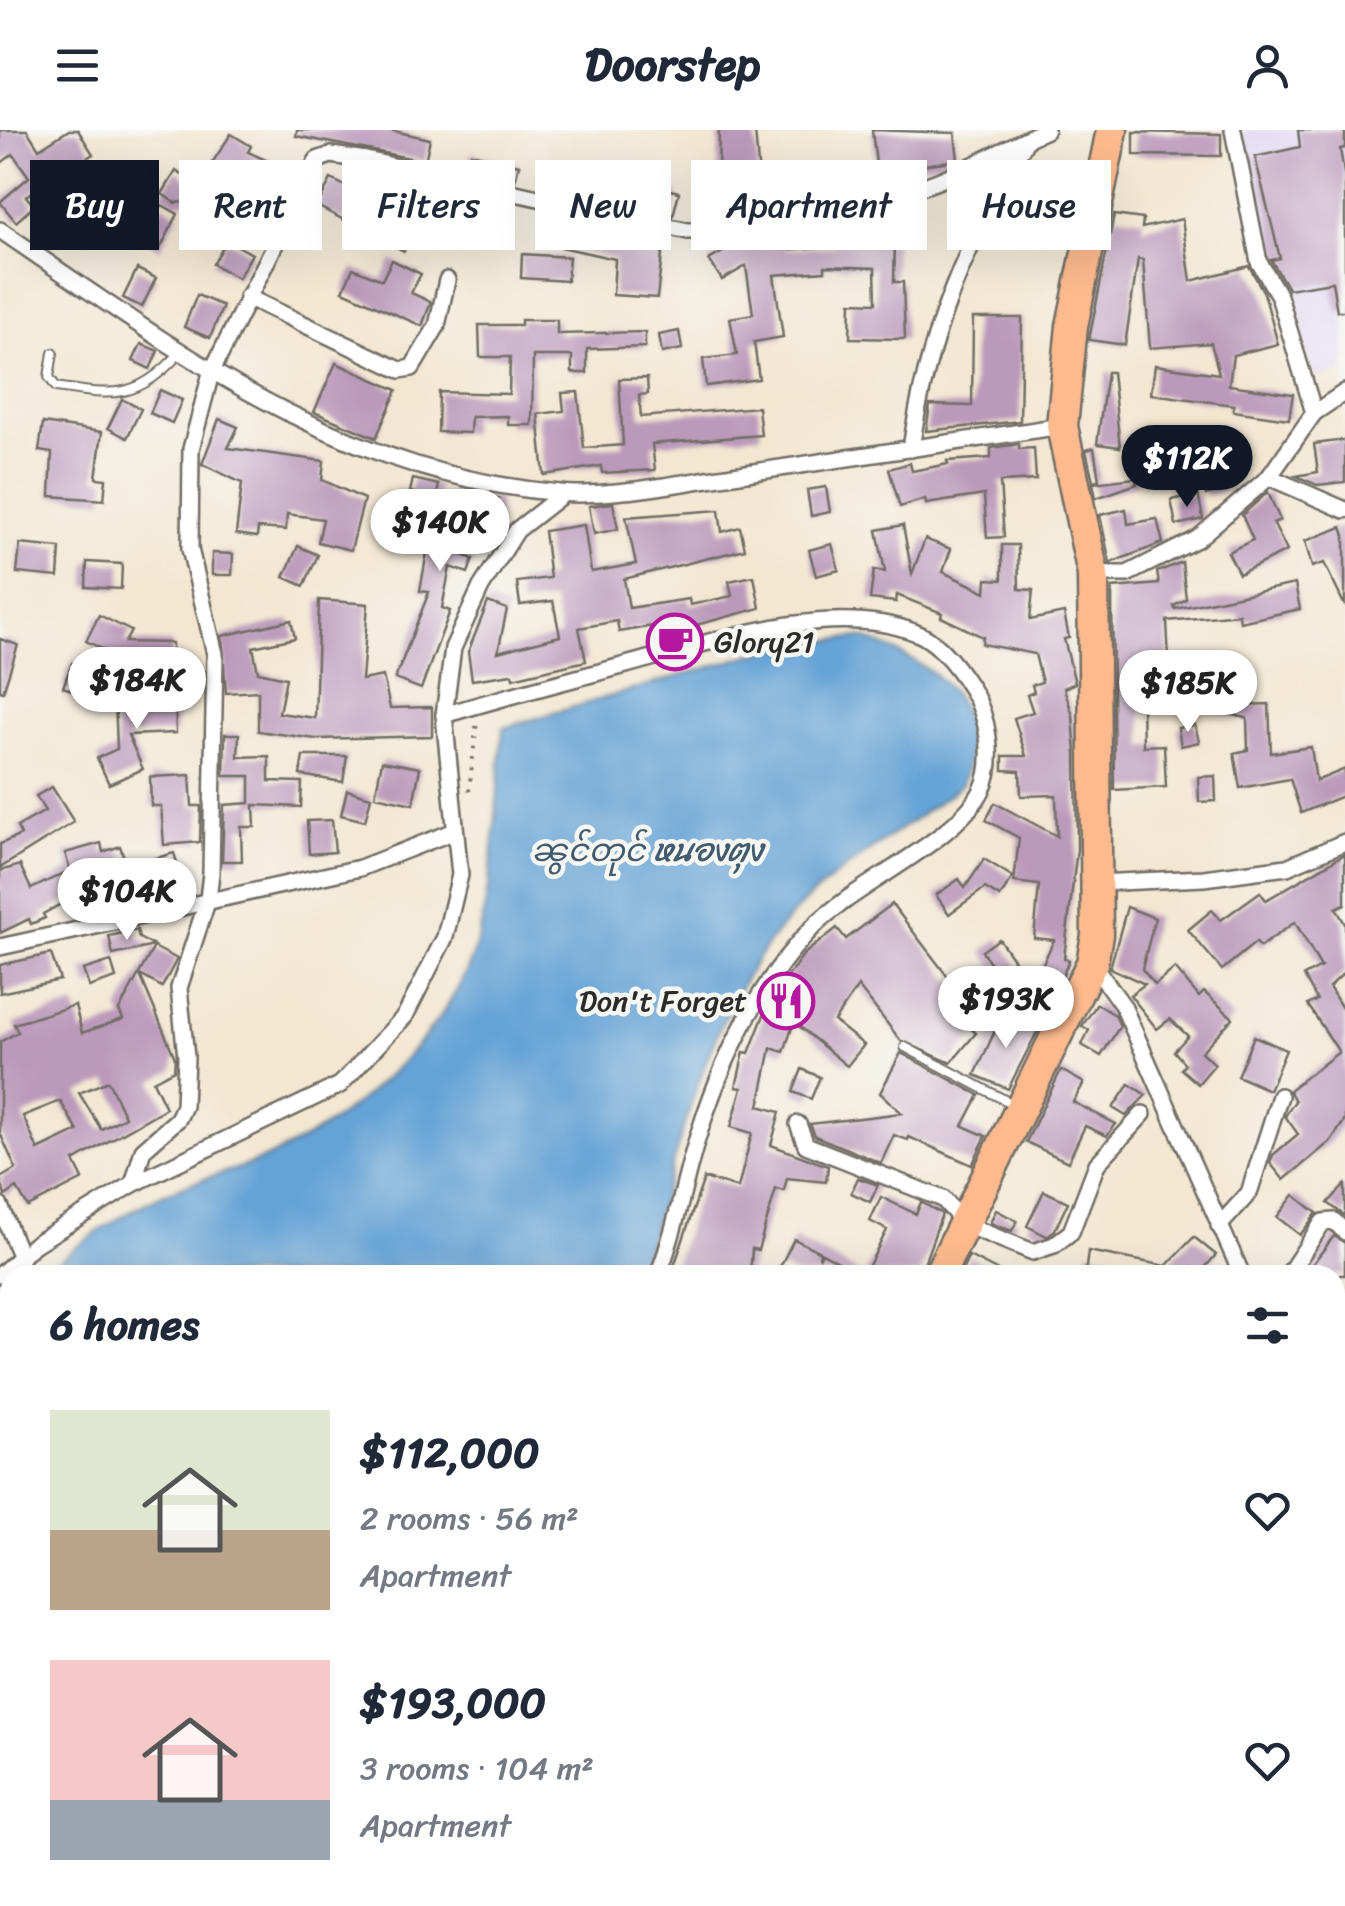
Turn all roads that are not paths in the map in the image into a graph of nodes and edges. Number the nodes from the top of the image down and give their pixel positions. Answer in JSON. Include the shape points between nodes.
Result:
{"nodes":[{"id":1,"x":1046,"y":130,"type":"edge"},
{"id":2,"x":1112,"y":130,"type":"edge"},
{"id":3,"x":1234,"y":130,"type":"edge"},
{"id":4,"x":1026,"y":141,"type":"junction"},
{"id":5,"x":0,"y":230,"type":"edge"},
{"id":6,"x":448,"y":280,"type":"dead end"},
{"id":7,"x":248,"y":296,"type":"junction"},
{"id":8,"x":180,"y":352,"type":"junction"},
{"id":9,"x":53,"y":353,"type":"dead end"},
{"id":10,"x":211,"y":373,"type":"junction"},
{"id":11,"x":1345,"y":392,"type":"edge"},
{"id":12,"x":1314,"y":413,"type":"junction"},
{"id":13,"x":1062,"y":426,"type":"junction"},
{"id":14,"x":911,"y":449,"type":"junction"},
{"id":15,"x":1269,"y":477,"type":"junction"},
{"id":16,"x":563,"y":494,"type":"junction"},
{"id":17,"x":1345,"y":510,"type":"edge"},
{"id":18,"x":1094,"y":574,"type":"junction"},
{"id":19,"x":444,"y":715,"type":"junction"},
{"id":20,"x":455,"y":831,"type":"junction"},
{"id":21,"x":1345,"y":842,"type":"edge"},
{"id":22,"x":1096,"y":883,"type":"junction"},
{"id":23,"x":208,"y":899,"type":"junction"},
{"id":24,"x":0,"y":947,"type":"edge"},
{"id":25,"x":1092,"y":963,"type":"junction"},
{"id":26,"x":905,"y":1046,"type":"dead end"},
{"id":27,"x":1280,"y":1096,"type":"dead end"},
{"id":28,"x":1022,"y":1110,"type":"junction"},
{"id":29,"x":1143,"y":1114,"type":"dead end"},
{"id":30,"x":798,"y":1124,"type":"dead end"},
{"id":31,"x":133,"y":1184,"type":"junction"},
{"id":32,"x":0,"y":1206,"type":"edge"},
{"id":33,"x":966,"y":1225,"type":"junction"},
{"id":34,"x":1219,"y":1226,"type":"junction"},
{"id":35,"x":1345,"y":1232,"type":"edge"},
{"id":36,"x":22,"y":1258,"type":"junction"},
{"id":37,"x":13,"y":1265,"type":"edge"},
{"id":38,"x":662,"y":1265,"type":"edge"},
{"id":39,"x":944,"y":1265,"type":"edge"},
{"id":40,"x":1237,"y":1265,"type":"edge"},
{"id":41,"x":1295,"y":1265,"type":"edge"}],
"edges":[{"from":1,"to":4,"type":"street"},
{"from":2,"to":13,"type":"highway","via":[[1072,326]]},
{"from":3,"to":12,"type":"street","via":[[1259,262],[1279,296]]},
{"from":4,"to":7,"type":"street","via":[[932,183],[839,213],[742,230],[688,231],[332,155],[310,170]]},
{"from":4,"to":14,"type":"street","via":[[977,226],[949,295],[920,381]]},
{"from":5,"to":8,"type":"street"},
{"from":6,"to":7,"type":"street","via":[[437,326],[412,368],[400,370]]},
{"from":7,"to":10,"type":"street"},
{"from":8,"to":9,"type":"lane","via":[[165,369],[113,395],[56,387],[49,377]]},
{"from":8,"to":10,"type":"street"},
{"from":10,"to":16,"type":"street","via":[[291,418],[380,454]]},
{"from":10,"to":23,"type":"street","via":[[191,449],[190,549],[215,654]]},
{"from":11,"to":12,"type":"street"},
{"from":12,"to":15,"type":"street"},
{"from":13,"to":14,"type":"street"},
{"from":13,"to":18,"type":"highway"},
{"from":14,"to":16,"type":"street"},
{"from":15,"to":17,"type":"street"},
{"from":15,"to":18,"type":"street","via":[[1197,540],[1127,574]]},
{"from":16,"to":19,"type":"street","via":[[517,530],[481,587],[452,648]]},
{"from":18,"to":22,"type":"highway"},
{"from":19,"to":20,"type":"street"},
{"from":19,"to":38,"type":"street","via":[[768,627],[836,620],[916,632],[957,666],[983,708],[989,770],[980,794],[943,832],[814,926],[774,974],[734,1046],[700,1130]]},
{"from":20,"to":23,"type":"street","via":[[360,868]]},
{"from":20,"to":31,"type":"street","via":[[460,876],[445,936],[405,1016],[340,1086]]},
{"from":21,"to":22,"type":"street","via":[[1287,867]]},
{"from":22,"to":25,"type":"highway"},
{"from":23,"to":24,"type":"street"},
{"from":23,"to":31,"type":"street","via":[[179,988],[184,1106],[143,1150]]},
{"from":25,"to":28,"type":"highway"},
{"from":25,"to":34,"type":"street","via":[[1124,1006]]},
{"from":26,"to":28,"type":"lane"},
{"from":27,"to":34,"type":"street","via":[[1250,1193]]},
{"from":28,"to":33,"type":"highway"},
{"from":29,"to":33,"type":"street","via":[[1106,1150],[1070,1232],[1054,1245],[1033,1252]]},
{"from":30,"to":33,"type":"street","via":[[806,1146],[943,1200]]},
{"from":31,"to":36,"type":"street"},
{"from":32,"to":36,"type":"street"},
{"from":33,"to":39,"type":"highway"},
{"from":34,"to":40,"type":"street"},
{"from":35,"to":41,"type":"street","via":[[1334,1221],[1323,1222]]},
{"from":36,"to":37,"type":"street"}]}
